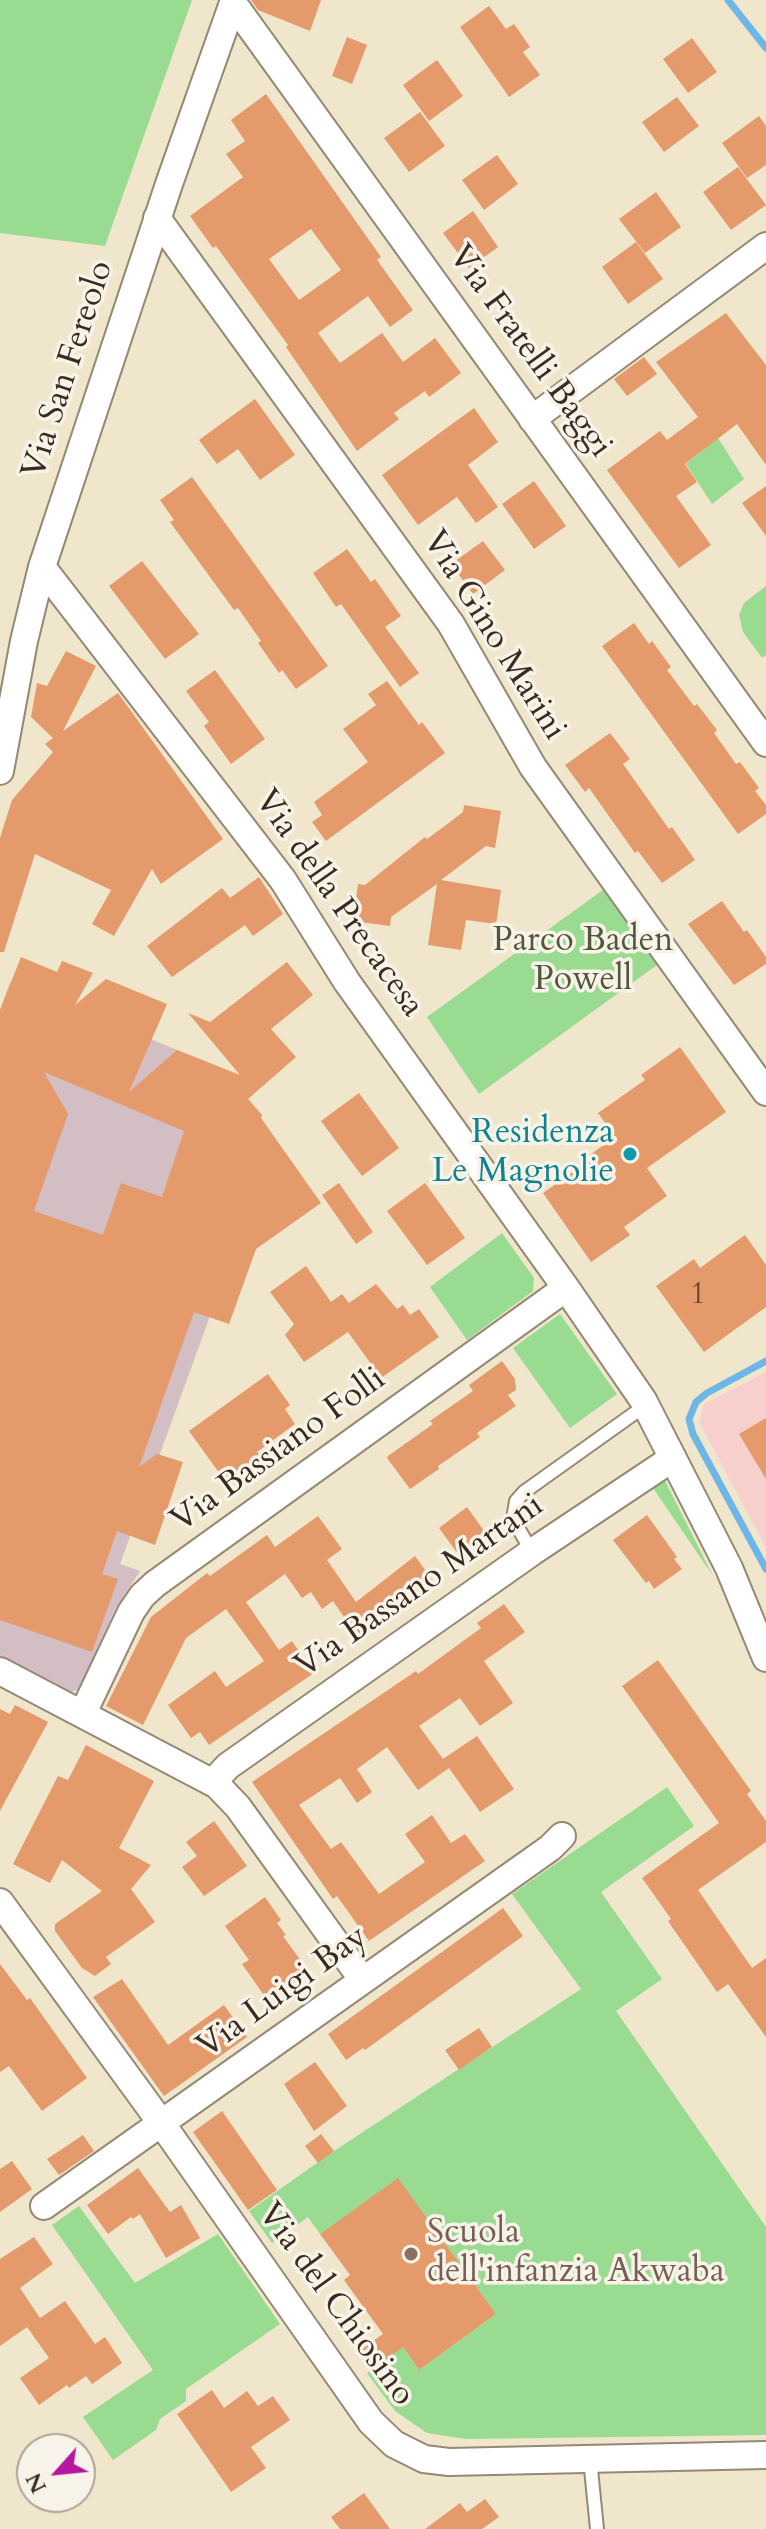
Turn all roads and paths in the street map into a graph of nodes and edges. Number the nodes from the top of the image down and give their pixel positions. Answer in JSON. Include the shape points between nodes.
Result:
{"nodes":[{"id":1,"x":233,"y":1,"type":"edge"},
{"id":2,"x":157,"y":218,"type":"junction"},
{"id":3,"x":766,"y":246,"type":"edge"},
{"id":4,"x":532,"y":419,"type":"junction"},
{"id":5,"x":42,"y":567,"type":"junction"},
{"id":6,"x":766,"y":743,"type":"edge"},
{"id":7,"x":0,"y":771,"type":"edge"},
{"id":8,"x":766,"y":1092,"type":"edge"},
{"id":9,"x":566,"y":1288,"type":"junction"},
{"id":10,"x":646,"y":1405,"type":"junction"},
{"id":11,"x":673,"y":1458,"type":"junction"},
{"id":12,"x":532,"y":1552,"type":"junction"},
{"id":13,"x":766,"y":1658,"type":"edge"},
{"id":14,"x":0,"y":1671,"type":"edge"},
{"id":15,"x":83,"y":1713,"type":"junction"},
{"id":16,"x":213,"y":1782,"type":"junction"},
{"id":17,"x":562,"y":1836,"type":"dead end"},
{"id":18,"x":0,"y":1902,"type":"edge"},
{"id":19,"x":362,"y":1979,"type":"junction"},
{"id":20,"x":162,"y":2124,"type":"junction"},
{"id":21,"x":44,"y":2206,"type":"dead end"},
{"id":22,"x":766,"y":2455,"type":"edge"},
{"id":23,"x":590,"y":2459,"type":"junction"},
{"id":24,"x":597,"y":2529,"type":"edge"}],
"edges":[{"from":1,"to":2,"type":"street","name":"Via San Fereolo"},
{"from":1,"to":4,"type":"street","name":"Via Fratelli Baggi"},
{"from":2,"to":5,"type":"street","name":"Via San Fereolo"},
{"from":2,"to":8,"type":"street","name":"Via Gino Marini","via":[[451,624],[533,767]]},
{"from":3,"to":4,"type":"street"},
{"from":4,"to":6,"type":"street","name":"Via Fratelli Baggi"},
{"from":5,"to":7,"type":"street","name":"Via San Fereolo"},
{"from":5,"to":9,"type":"street","name":"Via della Precacesa","via":[[283,880],[347,982]]},
{"from":9,"to":10,"type":"street","name":"Via della Precacesa"},
{"from":9,"to":15,"type":"street","name":"Via Bassiano Folli","via":[[155,1584],[131,1612]]},
{"from":10,"to":11,"type":"street","name":"Via della Precacesa"},
{"from":10,"to":12,"type":"lane","via":[[516,1501],[513,1519]]},
{"from":11,"to":12,"type":"street","name":"Via Bassano Martani"},
{"from":11,"to":13,"type":"street","name":"Via della Precacesa","via":[[729,1568]]},
{"from":12,"to":16,"type":"street","name":"Via Bassano Martani","via":[[228,1766]]},
{"from":14,"to":15,"type":"street"},
{"from":15,"to":16,"type":"street"},
{"from":16,"to":19,"type":"street","via":[[238,1807]]},
{"from":17,"to":19,"type":"street","name":"Via Luigi Bay"},
{"from":18,"to":20,"type":"street","name":"Via del Chiosino"},
{"from":19,"to":20,"type":"street","name":"Via Luigi Bay"},
{"from":20,"to":21,"type":"street","name":"Via Luigi Bay"},
{"from":20,"to":23,"type":"street","name":"Via del Chiosino","via":[[363,2411],[394,2444],[424,2459],[449,2462]]},
{"from":22,"to":23,"type":"street","name":"Via del Chiosino"},
{"from":23,"to":24,"type":"lane"}]}
